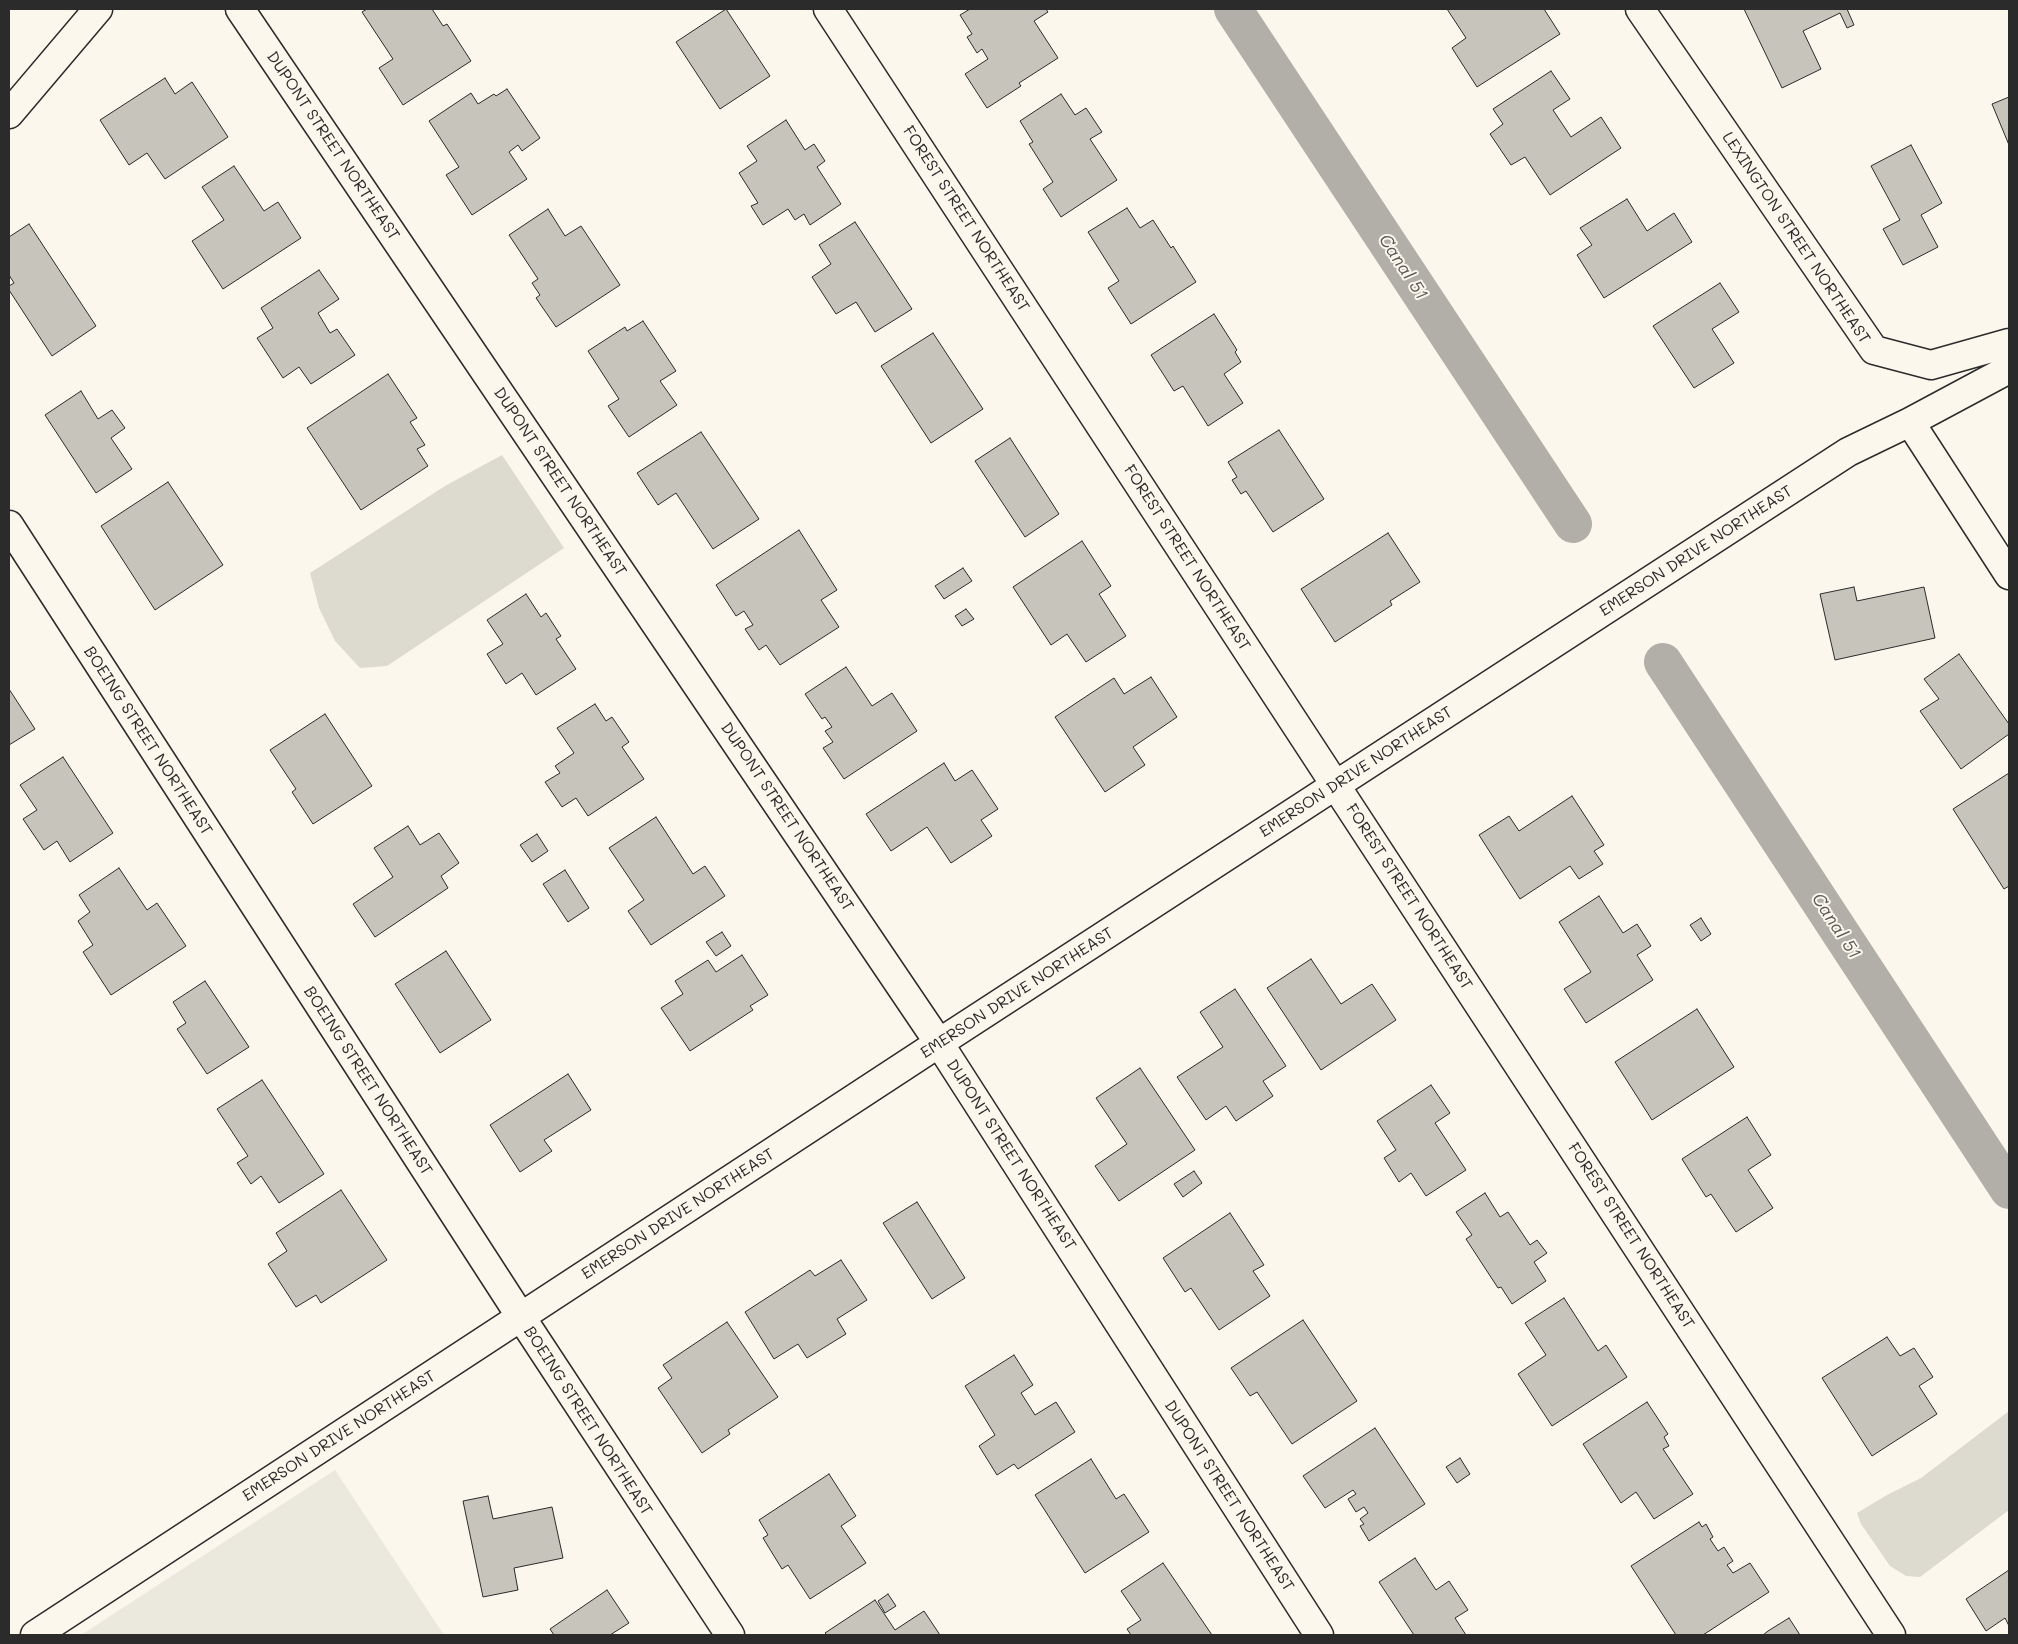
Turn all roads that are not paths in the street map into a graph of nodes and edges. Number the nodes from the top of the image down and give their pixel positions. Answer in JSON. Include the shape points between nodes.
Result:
{"nodes":[{"id":1,"x":98,"y":9,"type":"edge"},
{"id":2,"x":240,"y":9,"type":"edge"},
{"id":3,"x":828,"y":9,"type":"edge"},
{"id":4,"x":1640,"y":9,"type":"edge"},
{"id":5,"x":9,"y":114,"type":"edge"},
{"id":6,"x":2009,"y":343,"type":"edge"},
{"id":7,"x":2009,"y":369,"type":"edge"},
{"id":8,"x":1910,"y":422,"type":"junction"},
{"id":9,"x":9,"y":525,"type":"edge"},
{"id":10,"x":2009,"y":575,"type":"edge"},
{"id":11,"x":1336,"y":786,"type":"junction"},
{"id":12,"x":939,"y":1043,"type":"junction"},
{"id":13,"x":521,"y":1317,"type":"junction"},
{"id":14,"x":35,"y":1635,"type":"edge"},
{"id":15,"x":730,"y":1635,"type":"edge"},
{"id":16,"x":1319,"y":1635,"type":"edge"},
{"id":17,"x":1891,"y":1635,"type":"edge"}],
"edges":[{"from":1,"to":5,"type":"street"},
{"from":2,"to":12,"type":"street","name":"DUPONT STREET NORTHEAST"},
{"from":3,"to":11,"type":"street","name":"FOREST STREET NORTHEAST"},
{"from":4,"to":6,"type":"street","name":"LEXINGTON STREET NORTHEAST","via":[[1874,350],[1931,365]]},
{"from":7,"to":8,"type":"street","name":"EMERSON DRIVE NORTHEAST"},
{"from":8,"to":10,"type":"street"},
{"from":8,"to":11,"type":"street","name":"EMERSON DRIVE NORTHEAST","via":[[1848,452]]},
{"from":9,"to":13,"type":"street","name":"BOEING STREET NORTHEAST"},
{"from":11,"to":12,"type":"street","name":"EMERSON DRIVE NORTHEAST"},
{"from":11,"to":17,"type":"street","name":"FOREST STREET NORTHEAST"},
{"from":12,"to":13,"type":"street","name":"EMERSON DRIVE NORTHEAST"},
{"from":12,"to":16,"type":"street","name":"DUPONT STREET NORTHEAST"},
{"from":13,"to":14,"type":"street","name":"EMERSON DRIVE NORTHEAST"},
{"from":13,"to":15,"type":"street","name":"BOEING STREET NORTHEAST"}]}
